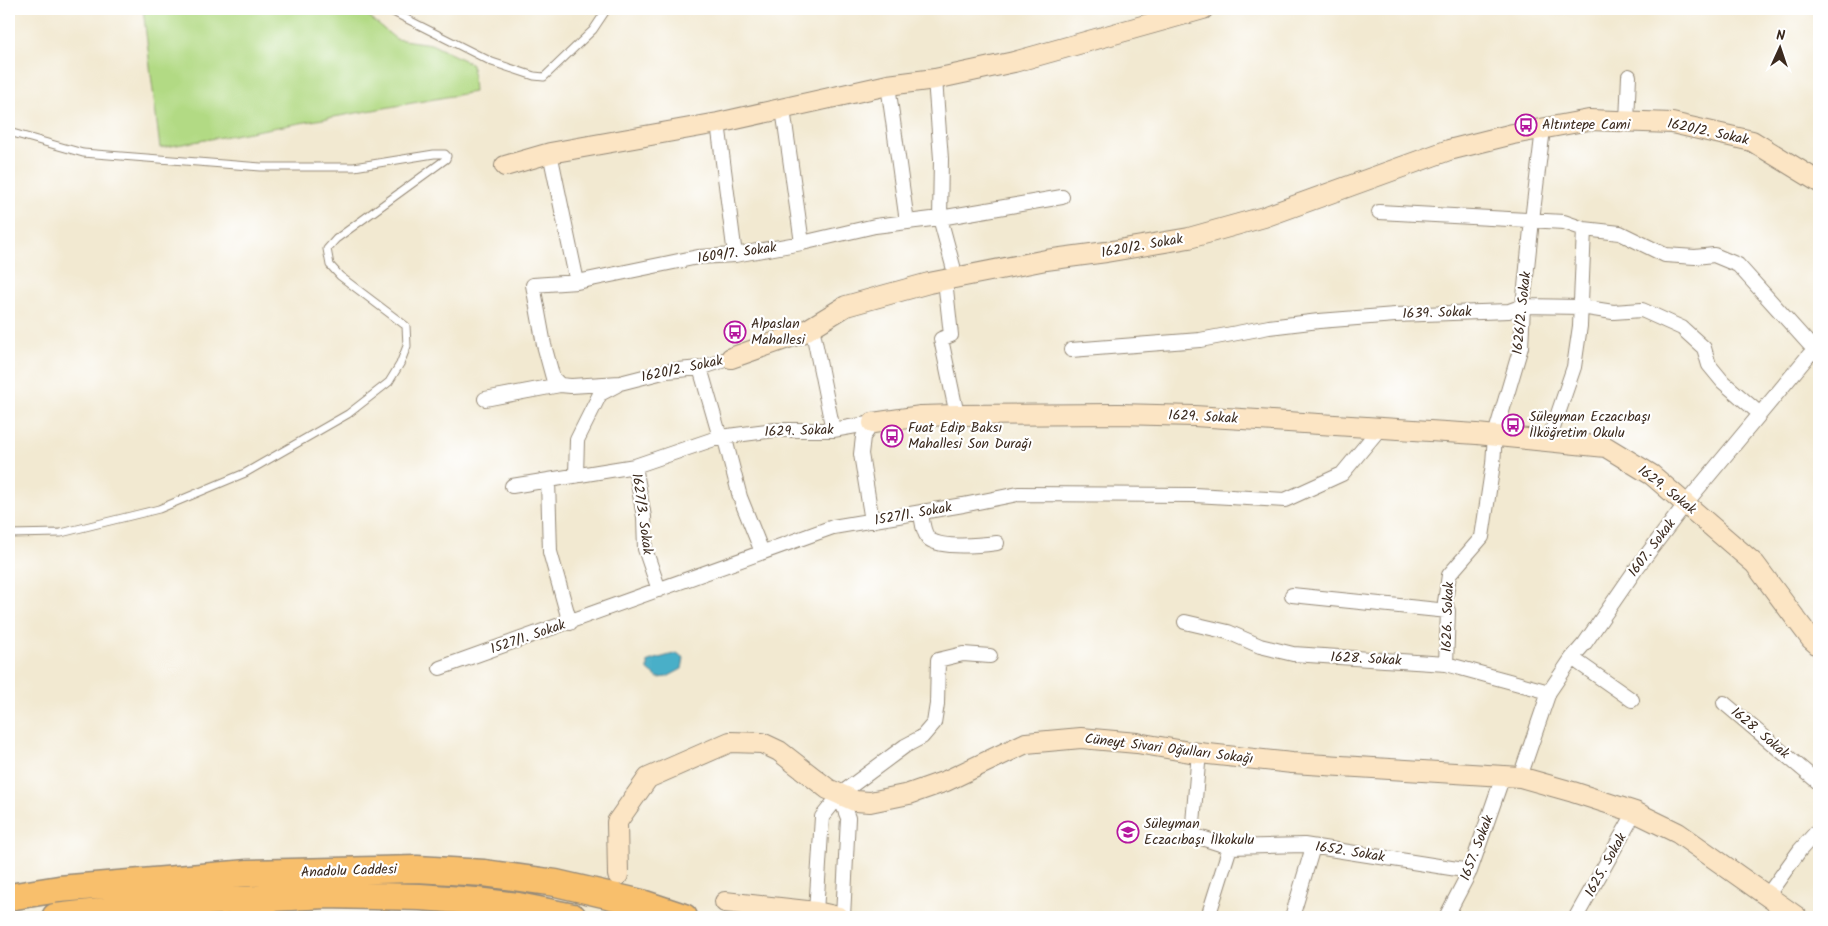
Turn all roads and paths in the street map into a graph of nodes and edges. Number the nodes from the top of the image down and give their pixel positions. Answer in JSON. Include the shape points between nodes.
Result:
{"nodes":[{"id":1,"x":387,"y":9,"type":"edge"},
{"id":2,"x":608,"y":9,"type":"edge"},
{"id":3,"x":1204,"y":9,"type":"edge"},
{"id":4,"x":1628,"y":76,"type":"dead end"},
{"id":5,"x":935,"y":79,"type":"junction"},
{"id":6,"x":888,"y":85,"type":"junction"},
{"id":7,"x":782,"y":109,"type":"junction"},
{"id":8,"x":1627,"y":121,"type":"junction"},
{"id":9,"x":718,"y":123,"type":"junction"},
{"id":10,"x":1543,"y":129,"type":"junction"},
{"id":11,"x":9,"y":132,"type":"edge"},
{"id":12,"x":550,"y":153,"type":"junction"},
{"id":13,"x":505,"y":166,"type":"dead end"},
{"id":14,"x":1819,"y":182,"type":"edge"},
{"id":15,"x":1062,"y":197,"type":"dead end"},
{"id":16,"x":1379,"y":212,"type":"dead end"},
{"id":17,"x":940,"y":218,"type":"junction"},
{"id":18,"x":1532,"y":220,"type":"junction"},
{"id":19,"x":908,"y":222,"type":"junction"},
{"id":20,"x":1584,"y":229,"type":"junction"},
{"id":21,"x":802,"y":243,"type":"junction"},
{"id":22,"x":735,"y":255,"type":"junction"},
{"id":23,"x":950,"y":278,"type":"junction"},
{"id":24,"x":577,"y":282,"type":"junction"},
{"id":25,"x":1523,"y":306,"type":"junction"},
{"id":26,"x":1581,"y":307,"type":"junction"},
{"id":27,"x":812,"y":327,"type":"junction"},
{"id":28,"x":1817,"y":348,"type":"edge"},
{"id":29,"x":1071,"y":350,"type":"dead end"},
{"id":30,"x":731,"y":358,"type":"joint"},
{"id":31,"x":700,"y":368,"type":"junction"},
{"id":32,"x":620,"y":383,"type":"junction"},
{"id":33,"x":560,"y":385,"type":"junction"},
{"id":34,"x":485,"y":399,"type":"dead end"},
{"id":35,"x":1760,"y":414,"type":"junction"},
{"id":36,"x":956,"y":415,"type":"junction"},
{"id":37,"x":873,"y":423,"type":"junction"},
{"id":38,"x":1381,"y":427,"type":"junction"},
{"id":39,"x":833,"y":430,"type":"junction"},
{"id":40,"x":1495,"y":435,"type":"junction"},
{"id":41,"x":720,"y":436,"type":"junction"},
{"id":42,"x":1549,"y":440,"type":"junction"},
{"id":43,"x":1494,"y":464,"type":"joint"},
{"id":44,"x":635,"y":466,"type":"junction"},
{"id":45,"x":576,"y":475,"type":"junction"},
{"id":46,"x":548,"y":480,"type":"junction"},
{"id":47,"x":512,"y":486,"type":"dead end"},
{"id":48,"x":1686,"y":504,"type":"junction"},
{"id":49,"x":921,"y":512,"type":"junction"},
{"id":50,"x":872,"y":521,"type":"junction"},
{"id":51,"x":9,"y":534,"type":"edge"},
{"id":52,"x":997,"y":543,"type":"dead end"},
{"id":53,"x":762,"y":552,"type":"junction"},
{"id":54,"x":659,"y":590,"type":"junction"},
{"id":55,"x":1292,"y":595,"type":"dead end"},
{"id":56,"x":1448,"y":611,"type":"junction"},
{"id":57,"x":570,"y":622,"type":"junction"},
{"id":58,"x":1185,"y":622,"type":"dead end"},
{"id":59,"x":1819,"y":646,"type":"edge"},
{"id":60,"x":990,"y":656,"type":"dead end"},
{"id":61,"x":1572,"y":658,"type":"junction"},
{"id":62,"x":1446,"y":664,"type":"junction"},
{"id":63,"x":440,"y":668,"type":"dead end"},
{"id":64,"x":1549,"y":692,"type":"junction"},
{"id":65,"x":1632,"y":700,"type":"dead end"},
{"id":66,"x":1724,"y":703,"type":"dead end"},
{"id":67,"x":1199,"y":752,"type":"junction"},
{"id":68,"x":1511,"y":776,"type":"junction"},
{"id":69,"x":1819,"y":783,"type":"edge"},
{"id":70,"x":839,"y":795,"type":"junction"},
{"id":71,"x":1635,"y":812,"type":"junction"},
{"id":72,"x":1819,"y":829,"type":"edge"},
{"id":73,"x":1313,"y":847,"type":"junction"},
{"id":74,"x":1230,"y":848,"type":"junction"},
{"id":75,"x":1470,"y":871,"type":"junction"},
{"id":76,"x":618,"y":875,"type":"dead end"},
{"id":77,"x":9,"y":896,"type":"edge"},
{"id":78,"x":1767,"y":896,"type":"junction"},
{"id":79,"x":725,"y":902,"type":"dead end"},
{"id":80,"x":816,"y":912,"type":"junction"},
{"id":81,"x":55,"y":917,"type":"edge"},
{"id":82,"x":573,"y":917,"type":"edge"},
{"id":83,"x":684,"y":917,"type":"edge"},
{"id":84,"x":839,"y":917,"type":"edge"},
{"id":85,"x":844,"y":917,"type":"edge"},
{"id":86,"x":1208,"y":917,"type":"edge"},
{"id":87,"x":1292,"y":917,"type":"edge"},
{"id":88,"x":1446,"y":917,"type":"edge"},
{"id":89,"x":1576,"y":917,"type":"edge"},
{"id":90,"x":1797,"y":917,"type":"edge"}],
"edges":[{"from":1,"to":2,"type":"lane","via":[[492,62],[544,77],[593,30]]},
{"from":3,"to":5,"type":"street","via":[[1014,62]]},
{"from":4,"to":8,"type":"street"},
{"from":5,"to":6,"type":"street"},
{"from":5,"to":17,"type":"street"},
{"from":6,"to":7,"type":"street"},
{"from":6,"to":19,"type":"street"},
{"from":7,"to":9,"type":"street"},
{"from":7,"to":21,"type":"street"},
{"from":8,"to":10,"type":"street","name":"1620/2. Sokak","via":[[1589,120]]},
{"from":8,"to":14,"type":"street","name":"1620/2. Sokak","via":[[1672,122],[1752,141]]},
{"from":9,"to":12,"type":"street"},
{"from":9,"to":22,"type":"street"},
{"from":10,"to":18,"type":"street"},
{"from":10,"to":23,"type":"street","name":"1620/2. Sokak","via":[[1449,150],[1264,217],[1189,238]]},
{"from":11,"to":51,"type":"lane","via":[[83,153],[261,167],[354,167],[434,154],[447,156],[327,249],[330,265],[340,276],[406,326],[407,346],[389,382],[348,414],[245,473],[159,509],[61,534]]},
{"from":12,"to":13,"type":"street"},
{"from":12,"to":24,"type":"street"},
{"from":15,"to":17,"type":"street","name":"1609/7. Sokak"},
{"from":16,"to":18,"type":"street"},
{"from":17,"to":19,"type":"street","name":"1609/7. Sokak"},
{"from":17,"to":23,"type":"street"},
{"from":18,"to":20,"type":"street","via":[[1564,222]]},
{"from":18,"to":25,"type":"street","name":"1626/2. Sokak"},
{"from":19,"to":21,"type":"street","name":"1609/7. Sokak","via":[[874,226]]},
{"from":20,"to":26,"type":"street"},
{"from":20,"to":28,"type":"street","via":[[1620,233],[1664,255],[1714,255],[1738,264]]},
{"from":21,"to":22,"type":"street","name":"1609/7. Sokak"},
{"from":22,"to":24,"type":"street","name":"1609/7. Sokak","via":[[698,257]]},
{"from":23,"to":27,"type":"street","name":"1620/2. Sokak","via":[[846,306]]},
{"from":23,"to":36,"type":"street","via":[[951,335],[941,339]]},
{"from":24,"to":33,"type":"street","name":"1609/7. Sokak","via":[[533,285],[544,345],[553,378]]},
{"from":25,"to":26,"type":"street","name":"1639. Sokak"},
{"from":25,"to":29,"type":"street","name":"1639. Sokak","via":[[1509,311],[1319,321],[1200,340]]},
{"from":25,"to":40,"type":"street","name":"1626/2. Sokak","via":[[1520,347]]},
{"from":26,"to":35,"type":"street","name":"1639. Sokak","via":[[1614,312],[1642,310],[1682,328],[1704,348],[1709,365],[1723,382]]},
{"from":26,"to":42,"type":"street","via":[[1574,367]]},
{"from":27,"to":30,"type":"street","name":"1620/2. Sokak"},
{"from":27,"to":39,"type":"street"},
{"from":28,"to":35,"type":"street","name":"1607. Sokak"},
{"from":30,"to":31,"type":"street","name":"1620/2. Sokak"},
{"from":31,"to":32,"type":"street","name":"1620/2. Sokak","via":[[667,371]]},
{"from":31,"to":41,"type":"street"},
{"from":32,"to":33,"type":"street","name":"1620/2. Sokak"},
{"from":32,"to":45,"type":"street","via":[[600,394],[576,440]]},
{"from":33,"to":34,"type":"street","name":"1620/2. Sokak"},
{"from":35,"to":48,"type":"street","name":"1607. Sokak"},
{"from":36,"to":37,"type":"street","name":"1629. Sokak"},
{"from":36,"to":38,"type":"street","name":"1629. Sokak","via":[[1128,414]]},
{"from":37,"to":39,"type":"street","name":"1629. Sokak"},
{"from":37,"to":50,"type":"street","via":[[863,438],[861,454]]},
{"from":38,"to":40,"type":"street","name":"1629. Sokak"},
{"from":38,"to":49,"type":"street","name":"1527/1. Sokak","via":[[1342,474],[1285,500],[1194,495],[1018,494]]},
{"from":39,"to":41,"type":"street","name":"1629. Sokak","via":[[775,430]]},
{"from":40,"to":42,"type":"street","name":"1629. Sokak"},
{"from":40,"to":43,"type":"street","name":"1626/2. Sokak"},
{"from":41,"to":44,"type":"street","name":"1629. Sokak"},
{"from":41,"to":53,"type":"street","via":[[726,443],[740,497]]},
{"from":42,"to":48,"type":"street","name":"1629. Sokak","via":[[1606,447],[1652,475]]},
{"from":43,"to":56,"type":"street","name":"1626. Sokak","via":[[1482,537],[1449,575],[1445,602]]},
{"from":44,"to":45,"type":"street","name":"1629. Sokak"},
{"from":44,"to":54,"type":"street","name":"1627/3. Sokak","via":[[644,517],[645,549]]},
{"from":45,"to":46,"type":"street","name":"1629. Sokak"},
{"from":46,"to":47,"type":"street","name":"1629. Sokak"},
{"from":46,"to":57,"type":"street","via":[[550,552]]},
{"from":48,"to":59,"type":"street","name":"1629. Sokak","via":[[1755,564]]},
{"from":48,"to":61,"type":"street","name":"1607. Sokak"},
{"from":49,"to":50,"type":"street","name":"1527/1. Sokak"},
{"from":49,"to":52,"type":"street","via":[[928,538],[936,542],[952,545]]},
{"from":50,"to":53,"type":"street","name":"1527/1. Sokak","via":[[833,527]]},
{"from":53,"to":54,"type":"street","name":"1527/1. Sokak"},
{"from":54,"to":57,"type":"street","name":"1527/1. Sokak"},
{"from":55,"to":56,"type":"street"},
{"from":56,"to":62,"type":"street","name":"1626. Sokak"},
{"from":57,"to":63,"type":"street","name":"1527/1. Sokak"},
{"from":58,"to":62,"type":"street","name":"1628. Sokak","via":[[1228,632],[1260,646],[1293,654]]},
{"from":60,"to":70,"type":"street","via":[[963,654],[938,660],[934,724],[922,737]]},
{"from":61,"to":64,"type":"street","name":"1607. Sokak"},
{"from":61,"to":65,"type":"street"},
{"from":62,"to":64,"type":"street","name":"1628. Sokak"},
{"from":64,"to":68,"type":"street","name":"1607. Sokak"},
{"from":66,"to":69,"type":"street","name":"1628. Sokak"},
{"from":67,"to":68,"type":"street","name":"Cüneyt Sivari Oğulları Sokağı","via":[[1292,763]]},
{"from":67,"to":70,"type":"street","name":"Cüneyt Sivari Oğulları Sokağı","via":[[1081,738],[1026,742],[946,781],[909,794],[870,802]]},
{"from":67,"to":74,"type":"street","via":[[1192,835]]},
{"from":68,"to":71,"type":"street","name":"Cüneyt Sivari Oğulları Sokağı"},
{"from":68,"to":75,"type":"street","name":"1657. Sokak"},
{"from":70,"to":76,"type":"street","name":"Cüneyt Sivari Oğulları Sokağı","via":[[779,751],[762,743],[730,742],[648,778],[617,822]]},
{"from":70,"to":80,"type":"street","via":[[822,817]]},
{"from":70,"to":85,"type":"street","via":[[848,818]]},
{"from":71,"to":78,"type":"street","name":"Cüneyt Sivari Oğulları Sokağı","via":[[1678,833]]},
{"from":71,"to":89,"type":"street","name":"1625. Sokak"},
{"from":72,"to":78,"type":"street"},
{"from":73,"to":74,"type":"street","name":"1652. Sokak"},
{"from":73,"to":75,"type":"street","name":"1652. Sokak"},
{"from":73,"to":87,"type":"street"},
{"from":74,"to":86,"type":"street"},
{"from":75,"to":88,"type":"street","name":"1657. Sokak"},
{"from":77,"to":83,"type":"highway","name":"Anadolu Caddesi","via":[[248,874],[417,869],[484,873],[556,883],[642,903]]},
{"from":78,"to":90,"type":"street","name":"Cüneyt Sivari Oğulları Sokağı"},
{"from":79,"to":80,"type":"street"},
{"from":80,"to":84,"type":"street"},
{"from":81,"to":82,"type":"highway","name":"Anadolu Caddesi","via":[[171,904],[325,895],[420,897],[518,906]]}]}
